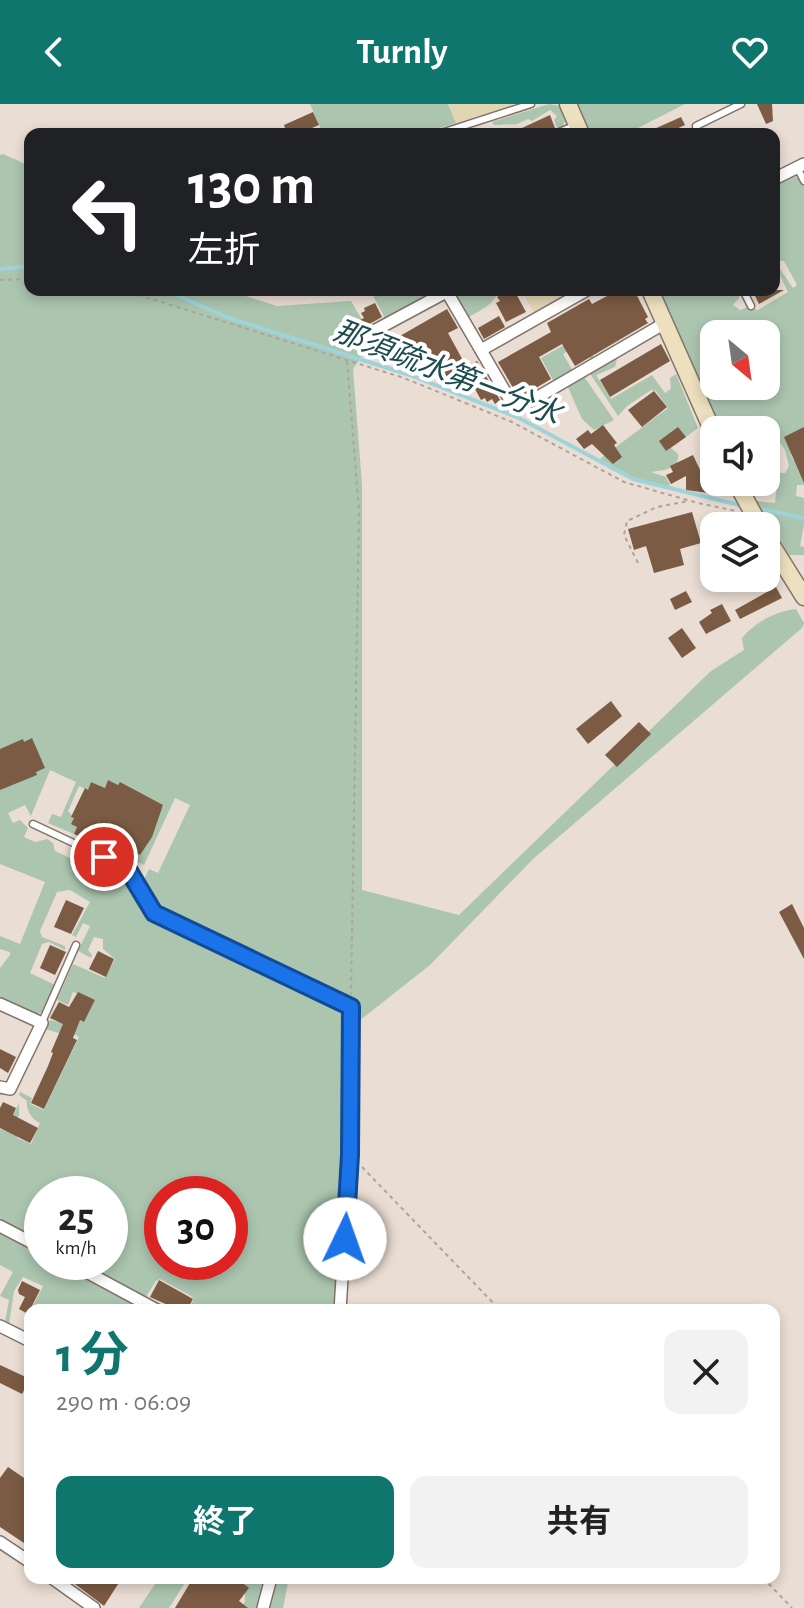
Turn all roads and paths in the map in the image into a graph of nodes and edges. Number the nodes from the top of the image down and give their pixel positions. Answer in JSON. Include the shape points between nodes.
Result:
{"nodes":[{"id":1,"x":531,"y":104,"type":"edge"},
{"id":2,"x":568,"y":104,"type":"edge"},
{"id":3,"x":741,"y":104,"type":"edge"},
{"id":4,"x":457,"y":128,"type":"edge"},
{"id":5,"x":579,"y":128,"type":"edge"},
{"id":6,"x":696,"y":128,"type":"edge"},
{"id":7,"x":800,"y":166,"type":"edge"},
{"id":8,"x":780,"y":176,"type":"edge"},
{"id":9,"x":804,"y":181,"type":"edge"},
{"id":10,"x":24,"y":279,"type":"edge"},
{"id":11,"x":0,"y":280,"type":"edge"},
{"id":12,"x":142,"y":296,"type":"edge"},
{"id":13,"x":440,"y":296,"type":"edge"},
{"id":14,"x":452,"y":296,"type":"edge"},
{"id":15,"x":576,"y":296,"type":"edge"},
{"id":16,"x":653,"y":296,"type":"edge"},
{"id":17,"x":746,"y":296,"type":"edge"},
{"id":18,"x":751,"y":306,"type":"dead end"},
{"id":19,"x":665,"y":323,"type":"junction"},
{"id":20,"x":370,"y":333,"type":"dead end"},
{"id":21,"x":481,"y":350,"type":"junction"},
{"id":22,"x":347,"y":361,"type":"junction"},
{"id":23,"x":706,"y":416,"type":"edge"},
{"id":24,"x":690,"y":501,"type":"junction"},
{"id":25,"x":729,"y":512,"type":"edge"},
{"id":26,"x":780,"y":558,"type":"edge"},
{"id":27,"x":638,"y":563,"type":"dead end"},
{"id":28,"x":804,"y":597,"type":"edge"},
{"id":29,"x":33,"y":824,"type":"dead end"},
{"id":30,"x":154,"y":913,"type":"joint"},
{"id":31,"x":76,"y":945,"type":"dead end"},
{"id":32,"x":0,"y":1004,"type":"edge"},
{"id":33,"x":351,"y":1007,"type":"junction"},
{"id":34,"x":42,"y":1023,"type":"junction"},
{"id":35,"x":0,"y":1087,"type":"edge"},
{"id":36,"x":350,"y":1155,"type":"junction"},
{"id":37,"x":0,"y":1226,"type":"edge"},
{"id":38,"x":24,"y":1239,"type":"edge"},
{"id":39,"x":101,"y":1280,"type":"edge"},
{"id":40,"x":146,"y":1304,"type":"edge"},
{"id":41,"x":340,"y":1304,"type":"edge"},
{"id":42,"x":494,"y":1304,"type":"edge"},
{"id":43,"x":0,"y":1326,"type":"edge"},
{"id":44,"x":24,"y":1338,"type":"edge"},
{"id":45,"x":0,"y":1542,"type":"edge"},
{"id":46,"x":24,"y":1558,"type":"edge"},
{"id":47,"x":60,"y":1584,"type":"edge"},
{"id":48,"x":269,"y":1584,"type":"edge"},
{"id":49,"x":769,"y":1584,"type":"edge"},
{"id":50,"x":94,"y":1608,"type":"edge"},
{"id":51,"x":263,"y":1608,"type":"edge"},
{"id":52,"x":792,"y":1608,"type":"edge"}],
"edges":[{"from":1,"to":4,"type":"lane"},
{"from":2,"to":5,"type":"street"},
{"from":3,"to":6,"type":"lane"},
{"from":7,"to":8,"type":"street"},
{"from":7,"to":9,"type":"lane"},
{"from":10,"to":11,"type":"path"},
{"from":12,"to":22,"type":"path"},
{"from":13,"to":20,"type":"street"},
{"from":14,"to":21,"type":"street"},
{"from":15,"to":21,"type":"street"},
{"from":16,"to":19,"type":"street"},
{"from":17,"to":18,"type":"lane"},
{"from":19,"to":21,"type":"street","via":[[519,408]]},
{"from":19,"to":23,"type":"street"},
{"from":22,"to":24,"type":"path","via":[[448,394],[624,482]]},
{"from":22,"to":33,"type":"path","via":[[359,511]]},
{"from":24,"to":25,"type":"path"},
{"from":24,"to":27,"type":"path","via":[[657,507],[627,521],[624,535]]},
{"from":26,"to":28,"type":"street"},
{"from":29,"to":30,"type":"lane","via":[[127,868]]},
{"from":30,"to":33,"type":"street"},
{"from":31,"to":34,"type":"lane"},
{"from":32,"to":34,"type":"street"},
{"from":33,"to":36,"type":"street"},
{"from":34,"to":35,"type":"street","via":[[10,1089]]},
{"from":36,"to":41,"type":"street"},
{"from":36,"to":42,"type":"path"},
{"from":37,"to":38,"type":"street"},
{"from":39,"to":40,"type":"street"},
{"from":43,"to":44,"type":"street"},
{"from":45,"to":46,"type":"street"},
{"from":47,"to":50,"type":"street"},
{"from":48,"to":51,"type":"street"},
{"from":49,"to":52,"type":"path"}]}
